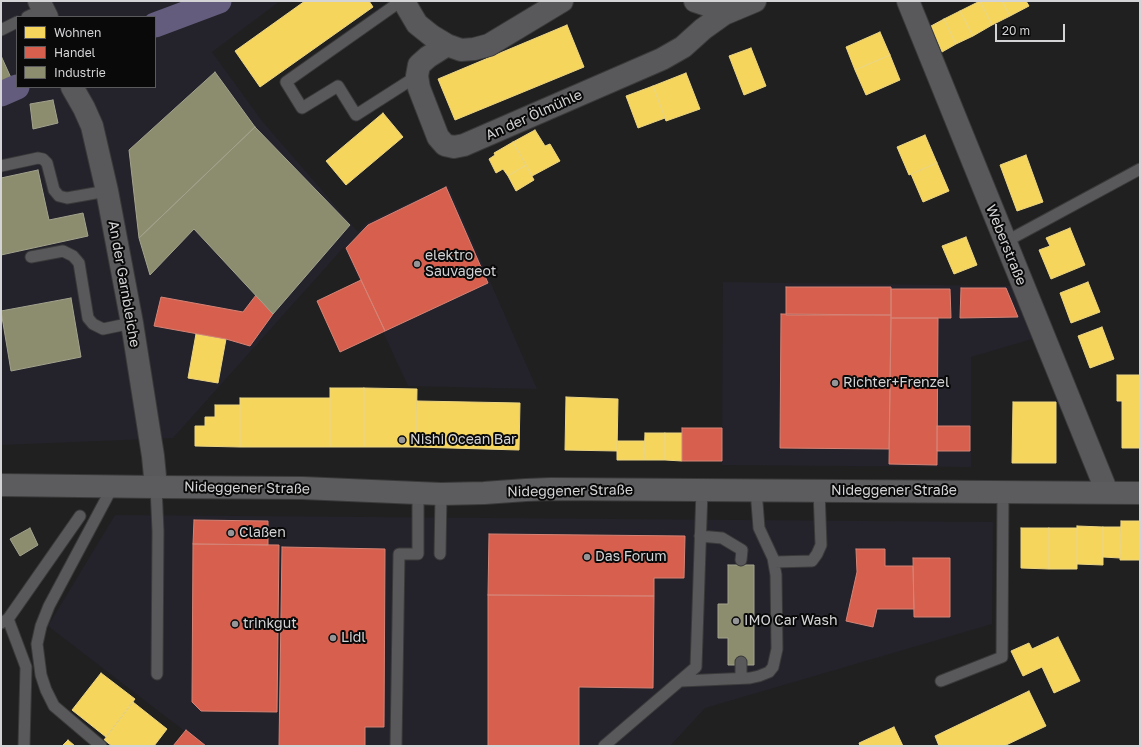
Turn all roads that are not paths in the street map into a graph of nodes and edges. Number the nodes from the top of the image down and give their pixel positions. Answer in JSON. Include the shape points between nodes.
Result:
{"nodes":[{"id":1,"x":400,"y":1,"type":"edge"},
{"id":2,"x":405,"y":1,"type":"edge"},
{"id":3,"x":562,"y":1,"type":"edge"},
{"id":4,"x":695,"y":1,"type":"edge"},
{"id":5,"x":755,"y":1,"type":"edge"},
{"id":6,"x":912,"y":2,"type":"edge"},
{"id":7,"x":724,"y":14,"type":"junction"},
{"id":8,"x":16,"y":22,"type":"edge"},
{"id":9,"x":1,"y":30,"type":"edge"},
{"id":10,"x":447,"y":45,"type":"junction"},
{"id":11,"x":417,"y":76,"type":"junction"},
{"id":12,"x":73,"y":88,"type":"edge"},
{"id":13,"x":1,"y":166,"type":"edge"},
{"id":14,"x":1140,"y":169,"type":"edge"},
{"id":15,"x":107,"y":191,"type":"junction"},
{"id":16,"x":1005,"y":242,"type":"junction"},
{"id":17,"x":31,"y":257,"type":"dead end"},
{"id":18,"x":132,"y":324,"type":"junction"},
{"id":19,"x":1,"y":484,"type":"edge"},
{"id":20,"x":113,"y":486,"type":"junction"},
{"id":21,"x":156,"y":487,"type":"junction"},
{"id":22,"x":702,"y":490,"type":"junction"},
{"id":23,"x":756,"y":490,"type":"junction"},
{"id":24,"x":819,"y":490,"type":"junction"},
{"id":25,"x":1003,"y":492,"type":"junction"},
{"id":26,"x":1107,"y":492,"type":"junction"},
{"id":27,"x":418,"y":493,"type":"junction"},
{"id":28,"x":1140,"y":493,"type":"edge"},
{"id":29,"x":441,"y":494,"type":"junction"},
{"id":30,"x":80,"y":516,"type":"dead end"},
{"id":31,"x":700,"y":536,"type":"junction"},
{"id":32,"x":440,"y":554,"type":"dead end"},
{"id":33,"x":741,"y":560,"type":"dead end"},
{"id":34,"x":774,"y":562,"type":"junction"},
{"id":35,"x":4,"y":621,"type":"edge"},
{"id":36,"x":741,"y":662,"type":"dead end"},
{"id":37,"x":158,"y":674,"type":"dead end"},
{"id":38,"x":741,"y":678,"type":"junction"},
{"id":39,"x":681,"y":681,"type":"junction"},
{"id":40,"x":941,"y":681,"type":"dead end"},
{"id":41,"x":24,"y":746,"type":"edge"},
{"id":42,"x":101,"y":746,"type":"edge"},
{"id":43,"x":396,"y":746,"type":"edge"},
{"id":44,"x":604,"y":746,"type":"edge"}],
"edges":[{"from":1,"to":11,"type":"lane","via":[[286,82],[302,108],[338,86],[356,115]]},
{"from":2,"to":10,"type":"street","via":[[417,24]]},
{"from":3,"to":10,"type":"street","via":[[489,45],[461,50]]},
{"from":4,"to":7,"type":"street"},
{"from":5,"to":7,"type":"street","name":"An der Ölmühle"},
{"from":6,"to":16,"type":"street","name":"Weberstraße"},
{"from":7,"to":11,"type":"street","name":"An der Ölmühle","via":[[683,47],[662,59],[464,145],[445,145],[438,137],[419,88]]},
{"from":8,"to":9,"type":"lane"},
{"from":10,"to":11,"type":"street","via":[[419,65]]},
{"from":12,"to":15,"type":"street","name":"An der Garnbleiche","via":[[92,126]]},
{"from":13,"to":15,"type":"lane","via":[[43,159],[47,163],[54,190],[59,196],[67,198]]},
{"from":14,"to":16,"type":"lane"},
{"from":15,"to":18,"type":"street","name":"An der Garnbleiche"},
{"from":16,"to":26,"type":"street","name":"Weberstraße"},
{"from":17,"to":18,"type":"lane","via":[[63,251],[73,256],[79,263],[88,318],[93,324],[104,329]]},
{"from":18,"to":21,"type":"street","name":"An der Garnbleiche"},
{"from":19,"to":20,"type":"main road","name":"Nideggener Straße"},
{"from":20,"to":21,"type":"main road","name":"Nideggener Straße"},
{"from":20,"to":42,"type":"lane","via":[[49,606],[37,644],[46,690],[54,706]]},
{"from":21,"to":27,"type":"main road","name":"Nideggener Straße","via":[[302,488]]},
{"from":21,"to":37,"type":"lane"},
{"from":22,"to":23,"type":"main road","name":"Nideggener Straße"},
{"from":22,"to":29,"type":"main road","name":"Nideggener Straße","via":[[551,489]]},
{"from":22,"to":31,"type":"lane"},
{"from":23,"to":24,"type":"main road","name":"Nideggener Straße"},
{"from":23,"to":34,"type":"lane","via":[[760,528]]},
{"from":24,"to":25,"type":"main road","name":"Nideggener Straße"},
{"from":24,"to":34,"type":"lane","via":[[821,545],[812,561]]},
{"from":25,"to":26,"type":"main road","name":"Nideggener Straße"},
{"from":25,"to":40,"type":"lane","via":[[1002,657]]},
{"from":26,"to":28,"type":"main road","name":"Nideggener Straße"},
{"from":27,"to":29,"type":"main road","name":"Nideggener Straße"},
{"from":27,"to":43,"type":"lane","via":[[418,554],[399,554]]},
{"from":29,"to":32,"type":"lane"},
{"from":30,"to":35,"type":"lane"},
{"from":31,"to":33,"type":"lane","via":[[722,538],[742,550]]},
{"from":31,"to":39,"type":"lane","via":[[696,668]]},
{"from":34,"to":38,"type":"lane","via":[[777,649],[773,667],[769,672],[759,676]]},
{"from":35,"to":41,"type":"lane","via":[[26,667]]},
{"from":36,"to":38,"type":"lane"},
{"from":38,"to":39,"type":"lane"},
{"from":39,"to":44,"type":"lane"}]}
